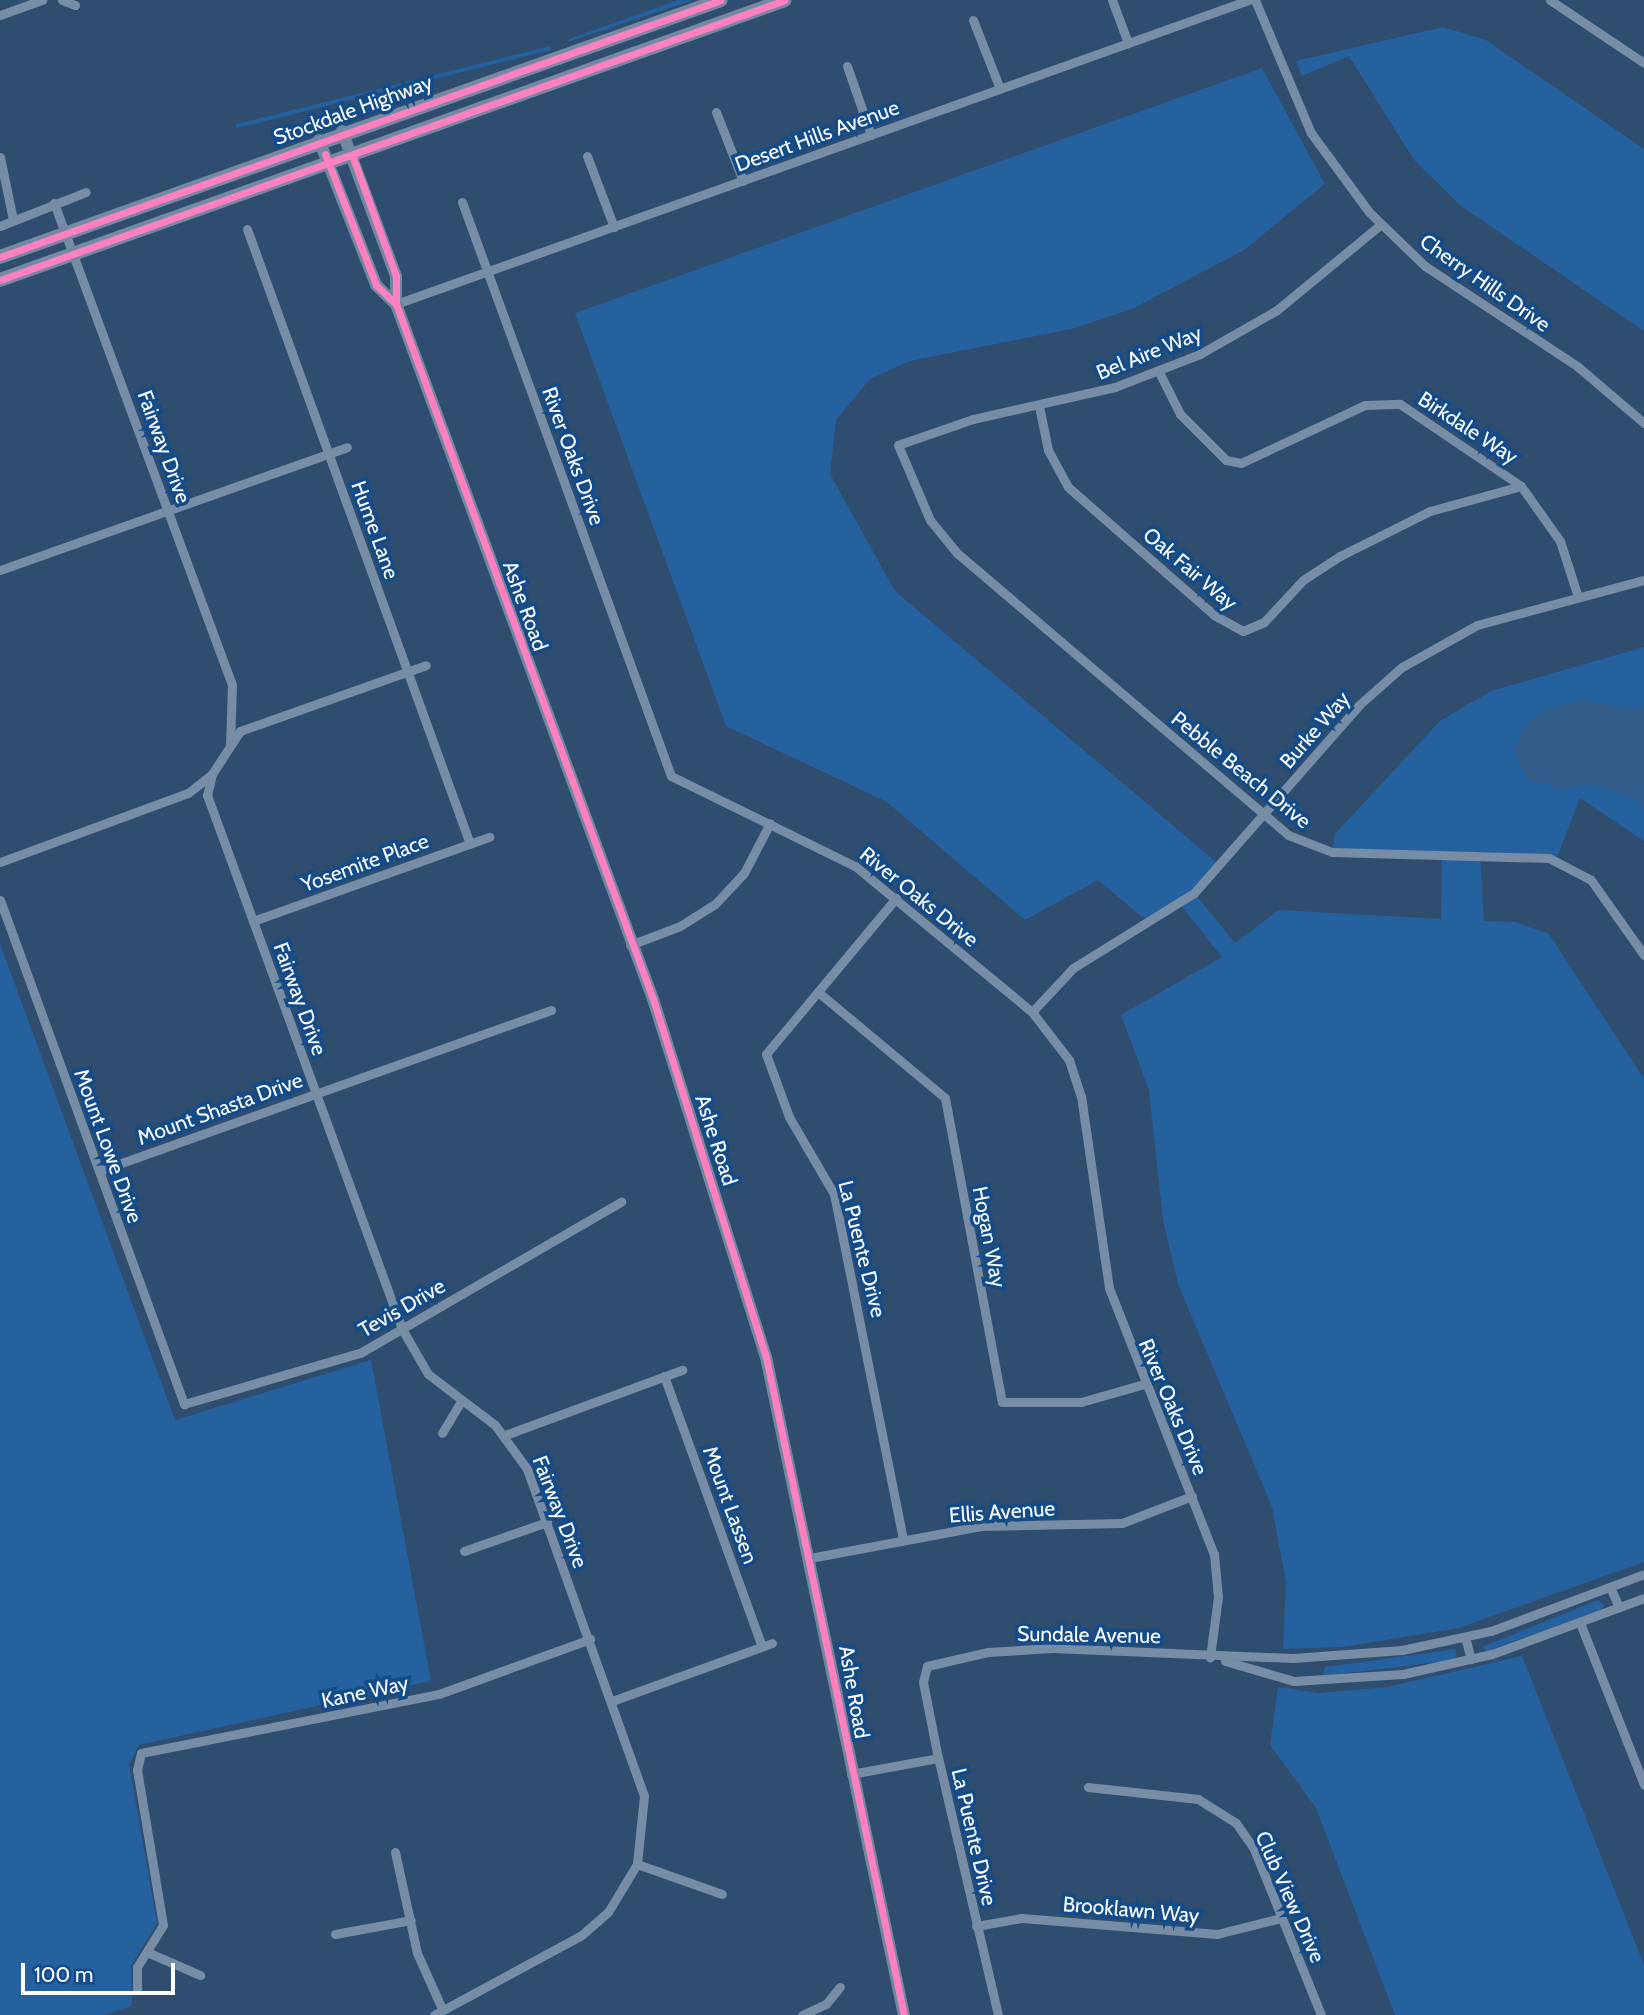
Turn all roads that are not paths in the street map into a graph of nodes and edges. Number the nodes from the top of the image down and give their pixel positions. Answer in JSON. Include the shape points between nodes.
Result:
{"nodes":[{"id":1,"x":42,"y":0,"type":"edge"},
{"id":2,"x":62,"y":0,"type":"edge"},
{"id":3,"x":721,"y":0,"type":"edge"},
{"id":4,"x":785,"y":0,"type":"edge"},
{"id":5,"x":1112,"y":0,"type":"edge"},
{"id":6,"x":1249,"y":0,"type":"edge"},
{"id":7,"x":1255,"y":0,"type":"edge"},
{"id":8,"x":1550,"y":0,"type":"edge"},
{"id":9,"x":75,"y":5,"type":"dead end"},
{"id":10,"x":0,"y":15,"type":"edge"},
{"id":11,"x":973,"y":20,"type":"dead end"},
{"id":12,"x":1128,"y":43,"type":"junction"},
{"id":13,"x":1644,"y":63,"type":"edge"},
{"id":14,"x":847,"y":66,"type":"dead end"},
{"id":15,"x":1000,"y":89,"type":"junction"},
{"id":16,"x":716,"y":112,"type":"dead end"},
{"id":17,"x":342,"y":131,"type":"junction"},
{"id":18,"x":871,"y":135,"type":"junction"},
{"id":19,"x":319,"y":141,"type":"junction"},
{"id":20,"x":352,"y":155,"type":"junction"},
{"id":21,"x":587,"y":156,"type":"dead end"},
{"id":22,"x":0,"y":157,"type":"edge"},
{"id":23,"x":329,"y":163,"type":"junction"},
{"id":24,"x":743,"y":181,"type":"junction"},
{"id":25,"x":86,"y":192,"type":"dead end"},
{"id":26,"x":462,"y":202,"type":"dead end"},
{"id":27,"x":54,"y":203,"type":"junction"},
{"id":28,"x":13,"y":220,"type":"junction"},
{"id":29,"x":1380,"y":225,"type":"junction"},
{"id":30,"x":0,"y":226,"type":"edge"},
{"id":31,"x":614,"y":227,"type":"junction"},
{"id":32,"x":247,"y":229,"type":"dead end"},
{"id":33,"x":71,"y":243,"type":"junction"},
{"id":34,"x":0,"y":257,"type":"edge"},
{"id":35,"x":488,"y":272,"type":"junction"},
{"id":36,"x":0,"y":279,"type":"edge"},
{"id":37,"x":396,"y":304,"type":"junction"},
{"id":38,"x":1159,"y":372,"type":"junction"},
{"id":39,"x":1039,"y":406,"type":"junction"},
{"id":40,"x":1644,"y":423,"type":"edge"},
{"id":41,"x":898,"y":445,"type":"joint"},
{"id":42,"x":346,"y":447,"type":"dead end"},
{"id":43,"x":328,"y":453,"type":"junction"},
{"id":44,"x":1521,"y":486,"type":"junction"},
{"id":45,"x":169,"y":510,"type":"junction"},
{"id":46,"x":0,"y":570,"type":"edge"},
{"id":47,"x":1644,"y":580,"type":"edge"},
{"id":48,"x":1578,"y":597,"type":"junction"},
{"id":49,"x":426,"y":665,"type":"dead end"},
{"id":50,"x":408,"y":671,"type":"junction"},
{"id":51,"x":230,"y":744,"type":"junction"},
{"id":52,"x":212,"y":774,"type":"junction"},
{"id":53,"x":1264,"y":816,"type":"junction"},
{"id":54,"x":770,"y":823,"type":"junction"},
{"id":55,"x":489,"y":837,"type":"dead end"},
{"id":56,"x":470,"y":844,"type":"junction"},
{"id":57,"x":0,"y":862,"type":"edge"},
{"id":58,"x":896,"y":898,"type":"junction"},
{"id":59,"x":0,"y":900,"type":"edge"},
{"id":60,"x":253,"y":921,"type":"junction"},
{"id":61,"x":630,"y":946,"type":"junction"},
{"id":62,"x":1644,"y":955,"type":"edge"},
{"id":63,"x":818,"y":992,"type":"junction"},
{"id":64,"x":551,"y":1010,"type":"dead end"},
{"id":65,"x":1032,"y":1012,"type":"junction"},
{"id":66,"x":316,"y":1094,"type":"junction"},
{"id":67,"x":99,"y":1171,"type":"junction"},
{"id":68,"x":621,"y":1202,"type":"dead end"},
{"id":69,"x":402,"y":1329,"type":"junction"},
{"id":70,"x":682,"y":1370,"type":"dead end"},
{"id":71,"x":664,"y":1377,"type":"junction"},
{"id":72,"x":1144,"y":1384,"type":"junction"},
{"id":73,"x":461,"y":1401,"type":"junction"},
{"id":74,"x":184,"y":1404,"type":"joint"},
{"id":75,"x":442,"y":1433,"type":"dead end"},
{"id":76,"x":505,"y":1435,"type":"junction"},
{"id":77,"x":1192,"y":1496,"type":"junction"},
{"id":78,"x":547,"y":1522,"type":"junction"},
{"id":79,"x":903,"y":1540,"type":"junction"},
{"id":80,"x":464,"y":1551,"type":"dead end"},
{"id":81,"x":810,"y":1558,"type":"junction"},
{"id":82,"x":1644,"y":1574,"type":"edge"},
{"id":83,"x":1610,"y":1587,"type":"junction"},
{"id":84,"x":1644,"y":1598,"type":"edge"},
{"id":85,"x":1619,"y":1607,"type":"junction"},
{"id":86,"x":1580,"y":1623,"type":"junction"},
{"id":87,"x":1465,"y":1637,"type":"junction"},
{"id":88,"x":590,"y":1639,"type":"junction"},
{"id":89,"x":1210,"y":1657,"type":"junction"},
{"id":90,"x":1471,"y":1660,"type":"junction"},
{"id":91,"x":927,"y":1666,"type":"joint"},
{"id":92,"x":612,"y":1701,"type":"junction"},
{"id":93,"x":938,"y":1758,"type":"junction"},
{"id":94,"x":849,"y":1775,"type":"junction"},
{"id":95,"x":1644,"y":1785,"type":"edge"},
{"id":96,"x":1088,"y":1787,"type":"dead end"},
{"id":97,"x":395,"y":1852,"type":"dead end"},
{"id":98,"x":637,"y":1864,"type":"junction"},
{"id":99,"x":722,"y":1894,"type":"dead end"},
{"id":100,"x":1281,"y":1917,"type":"junction"},
{"id":101,"x":411,"y":1920,"type":"junction"},
{"id":102,"x":976,"y":1926,"type":"junction"},
{"id":103,"x":335,"y":1934,"type":"dead end"},
{"id":104,"x":147,"y":1952,"type":"junction"},
{"id":105,"x":200,"y":1975,"type":"dead end"},
{"id":106,"x":840,"y":1987,"type":"dead end"},
{"id":107,"x":137,"y":1990,"type":"dead end"},
{"id":108,"x":438,"y":2012,"type":"edge"},
{"id":109,"x":802,"y":2015,"type":"edge"},
{"id":110,"x":904,"y":2015,"type":"edge"},
{"id":111,"x":998,"y":2015,"type":"edge"},
{"id":112,"x":1321,"y":2015,"type":"edge"}],
"edges":[{"from":1,"to":10,"type":"street"},
{"from":2,"to":9,"type":"street"},
{"from":3,"to":17,"type":"main road","name":"Stockdale Highway"},
{"from":4,"to":20,"type":"main road","name":"Stockdale Highway"},
{"from":5,"to":12,"type":"street"},
{"from":6,"to":12,"type":"street","name":"Desert Hills Avenue"},
{"from":7,"to":29,"type":"street","name":"Cherry Hills Drive","via":[[1311,133]]},
{"from":8,"to":13,"type":"street"},
{"from":11,"to":15,"type":"street"},
{"from":12,"to":15,"type":"street","name":"Desert Hills Avenue"},
{"from":14,"to":18,"type":"street"},
{"from":15,"to":18,"type":"street","name":"Desert Hills Avenue"},
{"from":16,"to":24,"type":"street"},
{"from":17,"to":19,"type":"main road","name":"Stockdale Highway"},
{"from":17,"to":20,"type":"street","name":"Ashe Road"},
{"from":18,"to":24,"type":"street","name":"Desert Hills Avenue"},
{"from":19,"to":23,"type":"street","name":"Ashe Road"},
{"from":19,"to":33,"type":"main road","name":"Stockdale Highway"},
{"from":20,"to":23,"type":"main road","name":"Stockdale Highway"},
{"from":20,"to":37,"type":"street","name":"Ashe Road","via":[[396,276]]},
{"from":21,"to":31,"type":"street"},
{"from":22,"to":28,"type":"street"},
{"from":23,"to":33,"type":"main road","name":"Stockdale Highway"},
{"from":23,"to":37,"type":"street","name":"Ashe Road","via":[[376,285]]},
{"from":24,"to":31,"type":"street","name":"Desert Hills Avenue"},
{"from":25,"to":27,"type":"street"},
{"from":26,"to":35,"type":"street","name":"River Oaks Drive"},
{"from":27,"to":28,"type":"street"},
{"from":27,"to":33,"type":"street","name":"Fairway Drive"},
{"from":28,"to":30,"type":"street"},
{"from":29,"to":38,"type":"street","name":"Bel Aire Way","via":[[1276,310]]},
{"from":29,"to":40,"type":"street","name":"Cherry Hills Drive","via":[[1434,272],[1577,366]]},
{"from":31,"to":35,"type":"street","name":"Desert Hills Avenue"},
{"from":32,"to":43,"type":"street","name":"Hume Lane"},
{"from":33,"to":34,"type":"main road","name":"Stockdale Highway"},
{"from":33,"to":36,"type":"main road","name":"Stockdale Highway"},
{"from":33,"to":45,"type":"street","name":"Fairway Drive"},
{"from":35,"to":37,"type":"street","name":"Desert Hills Avenue"},
{"from":35,"to":54,"type":"street","name":"River Oaks Drive","via":[[671,776]]},
{"from":37,"to":61,"type":"street","name":"Ashe Road"},
{"from":38,"to":39,"type":"street","name":"Bel Aire Way"},
{"from":38,"to":44,"type":"street","name":"Birkdale Way","via":[[1180,414],[1226,460],[1257,458],[1384,400]]},
{"from":39,"to":41,"type":"street","name":"Bel Aire Way","via":[[973,419]]},
{"from":39,"to":44,"type":"street","name":"Oak Fair Way","via":[[1048,450],[1068,487],[1213,615],[1243,631],[1264,622],[1303,580],[1340,556],[1430,511]]},
{"from":41,"to":53,"type":"street","name":"Pebble Beach Drive","via":[[919,500],[957,553]]},
{"from":42,"to":43,"type":"street"},
{"from":43,"to":45,"type":"street"},
{"from":43,"to":50,"type":"street","name":"Hume Lane"},
{"from":44,"to":48,"type":"street","name":"Birkdale Way","via":[[1560,541]]},
{"from":45,"to":46,"type":"street"},
{"from":45,"to":51,"type":"street","name":"Fairway Drive","via":[[232,685]]},
{"from":47,"to":48,"type":"street","name":"Burke Way"},
{"from":48,"to":53,"type":"street","name":"Burke Way","via":[[1477,625],[1402,667],[1359,705]]},
{"from":49,"to":50,"type":"street"},
{"from":50,"to":51,"type":"street","via":[[240,732]]},
{"from":50,"to":56,"type":"street","name":"Hume Lane"},
{"from":51,"to":52,"type":"street"},
{"from":52,"to":57,"type":"street","via":[[175,799]]},
{"from":52,"to":60,"type":"street","name":"Fairway Drive","via":[[207,795]]},
{"from":53,"to":62,"type":"street","name":"Pebble Beach Drive","via":[[1301,843],[1332,852],[1535,855],[1565,863],[1601,891]]},
{"from":53,"to":65,"type":"street","name":"Burke Way","via":[[1194,893],[1073,968]]},
{"from":54,"to":58,"type":"street","name":"River Oaks Drive","via":[[833,853]]},
{"from":54,"to":61,"type":"street","via":[[744,873],[715,904],[680,926]]},
{"from":55,"to":56,"type":"street","name":"Yosemite Place"},
{"from":56,"to":60,"type":"street","name":"Yosemite Place"},
{"from":58,"to":63,"type":"street","name":"La Puente Drive"},
{"from":58,"to":65,"type":"street","name":"River Oaks Drive"},
{"from":59,"to":67,"type":"street","name":"Mount Lowe Drive"},
{"from":60,"to":66,"type":"street","name":"Fairway Drive"},
{"from":61,"to":81,"type":"street","name":"Ashe Road","via":[[766,1357]]},
{"from":63,"to":72,"type":"street","name":"Hogan Way","via":[[945,1098],[1002,1402],[1081,1402]]},
{"from":63,"to":79,"type":"street","name":"La Puente Drive","via":[[766,1054],[789,1117],[834,1194]]},
{"from":64,"to":66,"type":"street","name":"Mount Shasta Drive"},
{"from":65,"to":72,"type":"street","name":"River Oaks Drive","via":[[1058,1040],[1076,1079],[1099,1249]]},
{"from":66,"to":67,"type":"street","name":"Mount Shasta Drive"},
{"from":66,"to":69,"type":"street","name":"Fairway Drive"},
{"from":67,"to":74,"type":"street","name":"Mount Lowe Drive"},
{"from":68,"to":69,"type":"street","name":"Tevis Drive"},
{"from":69,"to":73,"type":"street","name":"Fairway Drive","via":[[428,1374]]},
{"from":69,"to":74,"type":"street","name":"Tevis Drive","via":[[360,1353]]},
{"from":70,"to":71,"type":"street"},
{"from":71,"to":76,"type":"street"},
{"from":71,"to":92,"type":"street","name":"Mount Lassen","via":[[767,1645]]},
{"from":72,"to":77,"type":"street","name":"River Oaks Drive"},
{"from":73,"to":75,"type":"street"},
{"from":73,"to":76,"type":"street","name":"Fairway Drive"},
{"from":76,"to":78,"type":"street","name":"Fairway Drive","via":[[527,1469]]},
{"from":77,"to":79,"type":"street","name":"Ellis Avenue","via":[[1122,1523],[993,1525]]},
{"from":77,"to":89,"type":"street","name":"River Oaks Drive","via":[[1217,1576]]},
{"from":78,"to":80,"type":"street"},
{"from":78,"to":88,"type":"street","name":"Fairway Drive"},
{"from":79,"to":81,"type":"street","name":"Ellis Avenue"},
{"from":81,"to":94,"type":"street","name":"Ashe Road"},
{"from":82,"to":83,"type":"street","name":"Sundale Avenue"},
{"from":83,"to":85,"type":"street"},
{"from":83,"to":87,"type":"street","name":"Sundale Avenue"},
{"from":84,"to":85,"type":"street","name":"Sundale Avenue"},
{"from":85,"to":86,"type":"street","name":"Sundale Avenue"},
{"from":86,"to":90,"type":"street","name":"Sundale Avenue"},
{"from":86,"to":95,"type":"street"},
{"from":87,"to":89,"type":"street","name":"Sundale Avenue","via":[[1353,1656]]},
{"from":87,"to":90,"type":"street"},
{"from":88,"to":92,"type":"street","name":"Fairway Drive"},
{"from":88,"to":104,"type":"street","name":"Kane Way","via":[[439,1694],[141,1753],[136,1770],[163,1925]]},
{"from":89,"to":90,"type":"street","name":"Sundale Avenue","via":[[1294,1681],[1391,1675]]},
{"from":89,"to":91,"type":"street","name":"Sundale Avenue","via":[[1054,1648],[988,1652]]},
{"from":91,"to":93,"type":"street","name":"La Puente Drive","via":[[923,1682]]},
{"from":92,"to":98,"type":"street","name":"Fairway Drive","via":[[644,1796]]},
{"from":93,"to":94,"type":"street"},
{"from":93,"to":102,"type":"street","name":"La Puente Drive"},
{"from":94,"to":110,"type":"street","name":"Ashe Road"},
{"from":96,"to":100,"type":"street","name":"Club View Drive","via":[[1182,1795],[1225,1814],[1254,1849]]},
{"from":97,"to":101,"type":"street"},
{"from":98,"to":99,"type":"street"},
{"from":98,"to":108,"type":"street","name":"Fairway Drive","via":[[620,1897],[594,1926]]},
{"from":100,"to":102,"type":"street","name":"Brooklawn Way","via":[[1217,1934],[1022,1918]]},
{"from":100,"to":112,"type":"street","name":"Club View Drive"},
{"from":101,"to":103,"type":"street"},
{"from":101,"to":108,"type":"street"},
{"from":102,"to":111,"type":"street","name":"La Puente Drive"},
{"from":104,"to":105,"type":"street"},
{"from":104,"to":107,"type":"street","via":[[137,1967]]},
{"from":106,"to":109,"type":"street","via":[[826,2004]]}]}
